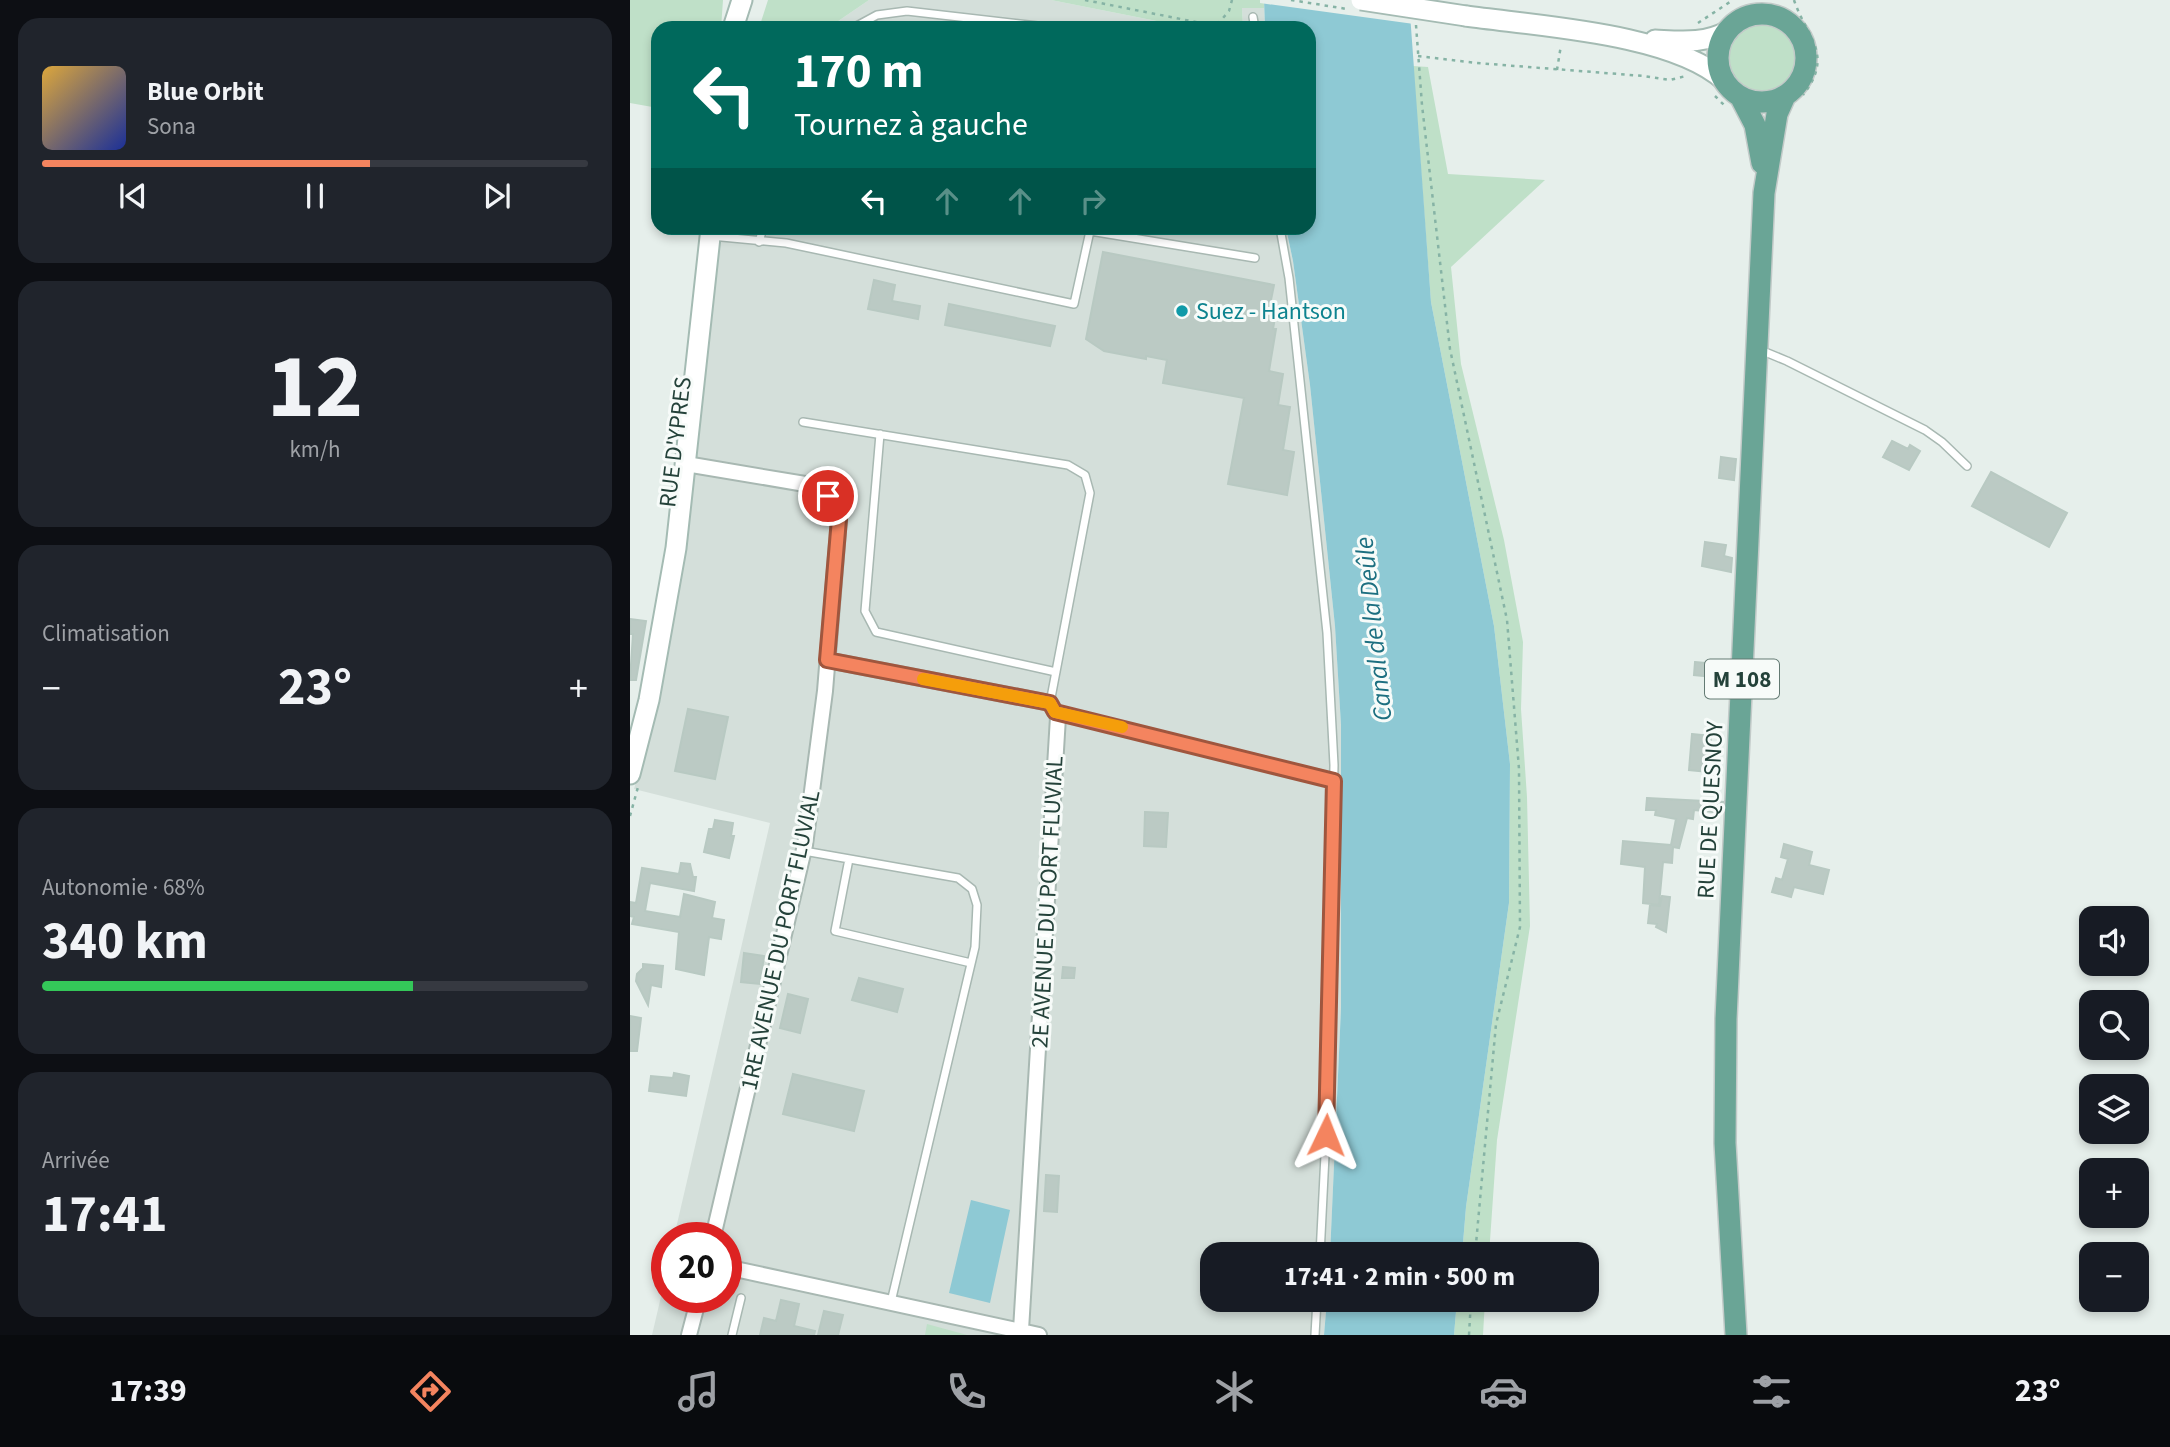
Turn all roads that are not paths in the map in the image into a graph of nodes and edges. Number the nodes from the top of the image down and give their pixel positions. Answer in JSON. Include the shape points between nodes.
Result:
{"nodes":[{"id":1,"x":729,"y":0,"type":"edge"},
{"id":2,"x":742,"y":0,"type":"edge"},
{"id":3,"x":1361,"y":0,"type":"edge"},
{"id":4,"x":1781,"y":0,"type":"edge"},
{"id":5,"x":1751,"y":9,"type":"edge"},
{"id":6,"x":1253,"y":17,"type":"dead end"},
{"id":7,"x":727,"y":21,"type":"edge"},
{"id":8,"x":735,"y":21,"type":"edge"},
{"id":9,"x":866,"y":21,"type":"edge"},
{"id":10,"x":994,"y":21,"type":"edge"},
{"id":11,"x":1254,"y":21,"type":"edge"},
{"id":12,"x":1790,"y":24,"type":"junction"},
{"id":13,"x":1728,"y":31,"type":"junction"},
{"id":14,"x":1630,"y":39,"type":"junction"},
{"id":15,"x":1724,"y":81,"type":"junction"},
{"id":16,"x":1740,"y":96,"type":"junction"},
{"id":17,"x":1785,"y":96,"type":"junction"},
{"id":18,"x":1765,"y":193,"type":"junction"},
{"id":19,"x":711,"y":235,"type":"edge"},
{"id":20,"x":725,"y":235,"type":"edge"},
{"id":21,"x":760,"y":235,"type":"edge"},
{"id":22,"x":1089,"y":235,"type":"edge"},
{"id":23,"x":1114,"y":235,"type":"edge"},
{"id":24,"x":1281,"y":235,"type":"edge"},
{"id":25,"x":758,"y":242,"type":"junction"},
{"id":26,"x":1255,"y":258,"type":"dead end"},
{"id":27,"x":706,"y":275,"type":"junction"},
{"id":28,"x":1757,"y":349,"type":"junction"},
{"id":29,"x":803,"y":422,"type":"dead end"},
{"id":30,"x":880,"y":434,"type":"junction"},
{"id":31,"x":686,"y":464,"type":"junction"},
{"id":32,"x":1967,"y":466,"type":"dead end"},
{"id":33,"x":663,"y":611,"type":"junction"},
{"id":34,"x":827,"y":660,"type":"junction"},
{"id":35,"x":1056,"y":672,"type":"junction"},
{"id":36,"x":1053,"y":707,"type":"junction"},
{"id":37,"x":631,"y":768,"type":"edge"},
{"id":38,"x":1334,"y":781,"type":"junction"},
{"id":39,"x":804,"y":851,"type":"junction"},
{"id":40,"x":849,"y":859,"type":"junction"},
{"id":41,"x":971,"y":963,"type":"junction"},
{"id":42,"x":717,"y":1222,"type":"edge"},
{"id":43,"x":1321,"y":1242,"type":"edge"},
{"id":44,"x":742,"y":1270,"type":"edge"},
{"id":45,"x":891,"y":1302,"type":"junction"},
{"id":46,"x":1316,"y":1312,"type":"edge"},
{"id":47,"x":695,"y":1313,"type":"edge"},
{"id":48,"x":737,"y":1313,"type":"edge"},
{"id":49,"x":1021,"y":1330,"type":"junction"},
{"id":50,"x":690,"y":1335,"type":"edge"},
{"id":51,"x":732,"y":1335,"type":"edge"},
{"id":52,"x":1040,"y":1335,"type":"edge"},
{"id":53,"x":1315,"y":1335,"type":"edge"},
{"id":54,"x":1736,"y":1335,"type":"edge"}],
"edges":[{"from":1,"to":7,"type":"main road"},
{"from":2,"to":8,"type":"main road"},
{"from":3,"to":14,"type":"main road","bridge":true},
{"from":4,"to":12,"type":"main road"},
{"from":5,"to":12,"type":"main road"},
{"from":5,"to":13,"type":"main road"},
{"from":6,"to":11,"type":"lane"},
{"from":9,"to":10,"type":"lane","via":[[907,11]]},
{"from":12,"to":17,"type":"main road","via":[[1804,43],[1807,61],[1802,79]]},
{"from":13,"to":14,"type":"main road","via":[[1696,41]]},
{"from":13,"to":15,"type":"main road","via":[[1719,52]]},
{"from":14,"to":15,"type":"main road","via":[[1694,60]]},
{"from":15,"to":16,"type":"main road"},
{"from":16,"to":17,"type":"main road","via":[[1763,102]]},
{"from":16,"to":18,"type":"main road","number":"M 108","via":[[1758,138]]},
{"from":17,"to":18,"type":"main road","number":"M 108","via":[[1777,114]]},
{"from":18,"to":28,"type":"main road","name":"RUE DE QUESNOY","number":"M 108"},
{"from":19,"to":27,"type":"main road","name":"RUE D'YPRES"},
{"from":20,"to":25,"type":"lane"},
{"from":21,"to":25,"type":"lane"},
{"from":22,"to":25,"type":"lane","via":[[1074,304],[786,243]]},
{"from":23,"to":26,"type":"lane"},
{"from":24,"to":38,"type":"lane","via":[[1323,595]]},
{"from":27,"to":31,"type":"main road","name":"RUE D'YPRES"},
{"from":27,"to":33,"type":"main road","name":"RUE D'YPRES","via":[[687,345],[666,522]]},
{"from":28,"to":32,"type":"lane","via":[[1925,430]]},
{"from":28,"to":54,"type":"main road","name":"RUE DE QUESNOY","number":"M 108","via":[[1724,1072]]},
{"from":29,"to":30,"type":"lane"},
{"from":30,"to":35,"type":"lane","via":[[865,611],[876,632]]},
{"from":30,"to":35,"type":"lane","via":[[1068,465],[1085,475],[1090,493]]},
{"from":31,"to":33,"type":"main road","name":"RUE D'YPRES"},
{"from":31,"to":34,"type":"street","name":"1RE AVENUE DU PORT FLUVIAL","via":[[811,485],[835,504],[839,519]]},
{"from":33,"to":37,"type":"main road","name":"RUE D'YPRES","via":[[649,700]]},
{"from":34,"to":36,"type":"street"},
{"from":34,"to":39,"type":"street","name":"1RE AVENUE DU PORT FLUVIAL"},
{"from":35,"to":36,"type":"lane"},
{"from":36,"to":38,"type":"lane"},
{"from":36,"to":49,"type":"street","name":"2E AVENUE DU PORT FLUVIAL","via":[[1058,716]]},
{"from":38,"to":43,"type":"lane"},
{"from":39,"to":40,"type":"lane"},
{"from":39,"to":42,"type":"street","name":"1RE AVENUE DU PORT FLUVIAL"},
{"from":40,"to":41,"type":"lane","via":[[958,878],[972,889],[977,905]]},
{"from":40,"to":41,"type":"lane","via":[[835,931]]},
{"from":41,"to":45,"type":"lane"},
{"from":44,"to":45,"type":"street"},
{"from":45,"to":49,"type":"street"},
{"from":46,"to":53,"type":"lane"},
{"from":47,"to":50,"type":"street"},
{"from":48,"to":51,"type":"lane"},
{"from":49,"to":52,"type":"street"}]}
